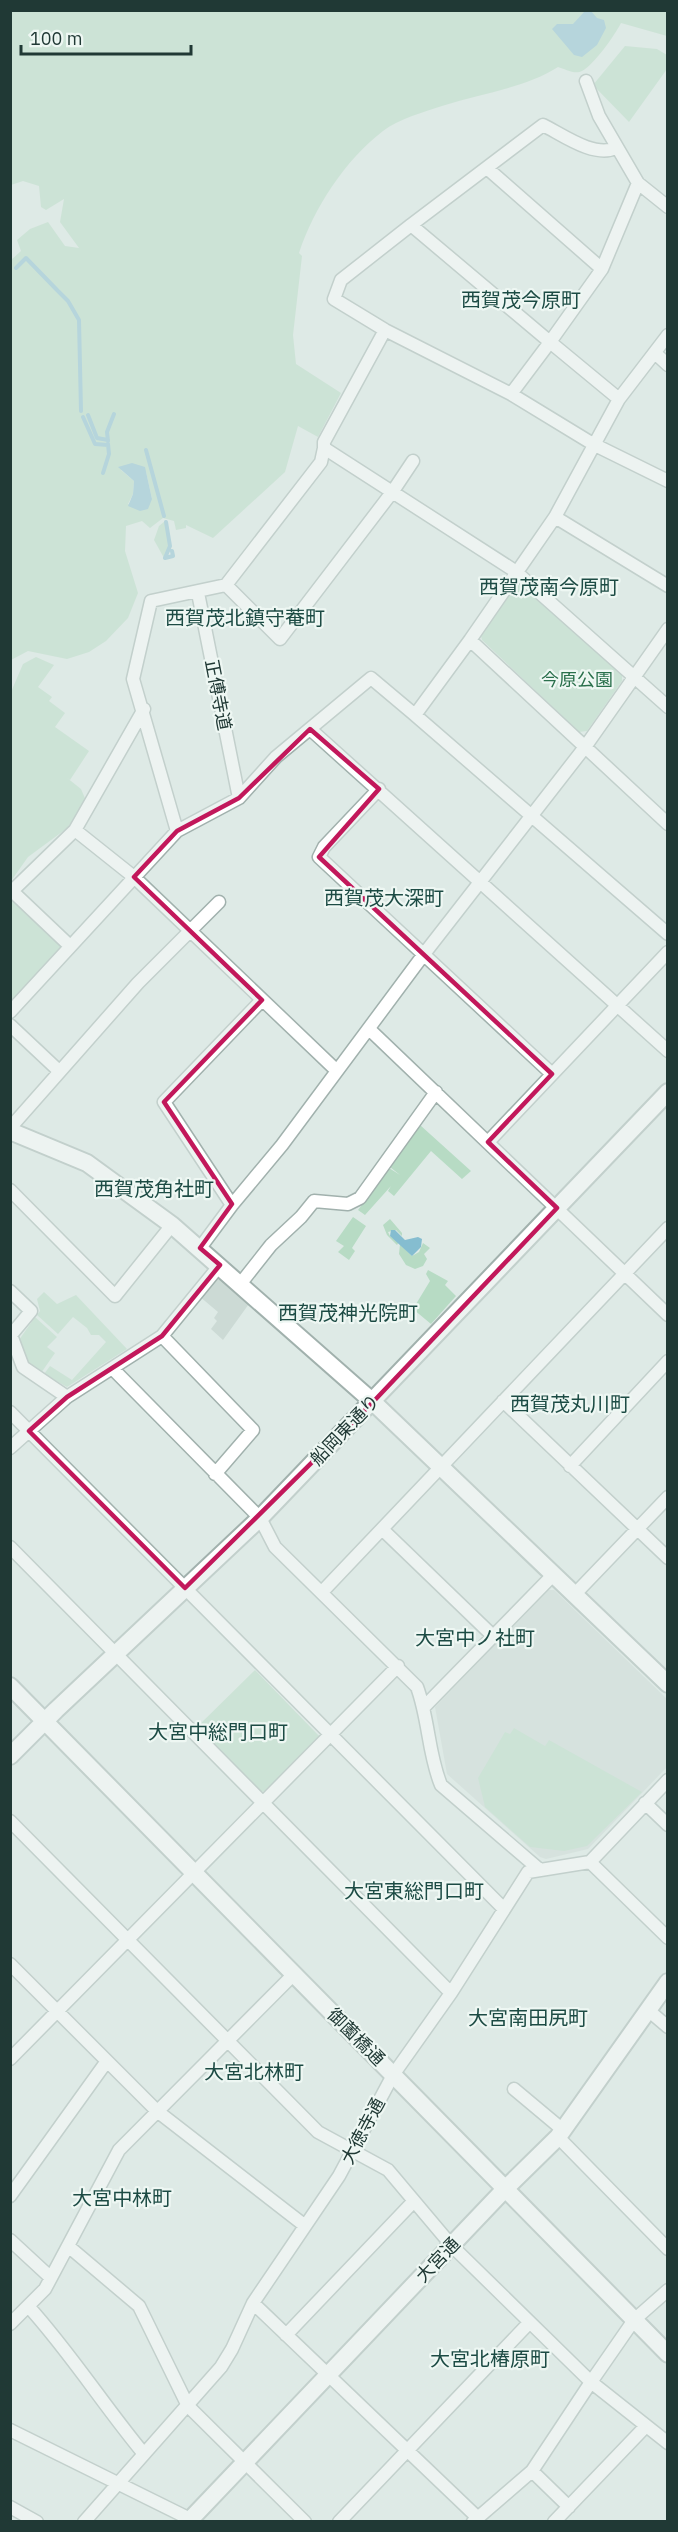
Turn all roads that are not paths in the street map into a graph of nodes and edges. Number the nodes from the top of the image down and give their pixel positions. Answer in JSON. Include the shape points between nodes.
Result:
{"nodes":[{"id":1,"x":586,"y":81,"type":"dead end"},
{"id":2,"x":616,"y":148,"type":"junction"},
{"id":3,"x":488,"y":169,"type":"junction"},
{"id":4,"x":638,"y":183,"type":"junction"},
{"id":5,"x":668,"y":207,"type":"edge"},
{"id":6,"x":411,"y":225,"type":"junction"},
{"id":7,"x":602,"y":268,"type":"junction"},
{"id":8,"x":385,"y":330,"type":"junction"},
{"id":9,"x":668,"y":335,"type":"edge"},
{"id":10,"x":550,"y":342,"type":"junction"},
{"id":11,"x":655,"y":352,"type":"junction"},
{"id":12,"x":668,"y":365,"type":"edge"},
{"id":13,"x":511,"y":394,"type":"junction"},
{"id":14,"x":619,"y":399,"type":"junction"},
{"id":15,"x":593,"y":444,"type":"junction"},
{"id":16,"x":324,"y":448,"type":"junction"},
{"id":17,"x":413,"y":461,"type":"dead end"},
{"id":18,"x":668,"y":481,"type":"edge"},
{"id":19,"x":393,"y":491,"type":"junction"},
{"id":20,"x":555,"y":517,"type":"junction"},
{"id":21,"x":515,"y":571,"type":"junction"},
{"id":22,"x":226,"y":585,"type":"junction"},
{"id":23,"x":668,"y":586,"type":"edge"},
{"id":24,"x":198,"y":592,"type":"junction"},
{"id":25,"x":668,"y":629,"type":"edge"},
{"id":26,"x":470,"y":640,"type":"junction"},
{"id":27,"x":634,"y":675,"type":"junction"},
{"id":28,"x":668,"y":707,"type":"edge"},
{"id":29,"x":144,"y":710,"type":"junction"},
{"id":30,"x":415,"y":715,"type":"junction"},
{"id":31,"x":310,"y":729,"type":"junction"},
{"id":32,"x":585,"y":747,"type":"junction"},
{"id":33,"x":379,"y":789,"type":"junction"},
{"id":34,"x":239,"y":798,"type":"junction"},
{"id":35,"x":531,"y":815,"type":"junction"},
{"id":36,"x":668,"y":824,"type":"edge"},
{"id":37,"x":75,"y":830,"type":"junction"},
{"id":38,"x":177,"y":831,"type":"junction"},
{"id":39,"x":134,"y":877,"type":"junction"},
{"id":40,"x":480,"y":881,"type":"junction"},
{"id":41,"x":11,"y":892,"type":"edge"},
{"id":42,"x":219,"y":902,"type":"dead end"},
{"id":43,"x":190,"y":931,"type":"junction"},
{"id":44,"x":668,"y":934,"type":"edge"},
{"id":45,"x":70,"y":946,"type":"junction"},
{"id":46,"x":668,"y":952,"type":"edge"},
{"id":47,"x":424,"y":954,"type":"junction"},
{"id":48,"x":262,"y":1000,"type":"junction"},
{"id":49,"x":618,"y":1004,"type":"junction"},
{"id":50,"x":10,"y":1012,"type":"edge"},
{"id":51,"x":10,"y":1024,"type":"edge"},
{"id":52,"x":369,"y":1029,"type":"junction"},
{"id":53,"x":668,"y":1051,"type":"edge"},
{"id":54,"x":59,"y":1071,"type":"junction"},
{"id":55,"x":337,"y":1071,"type":"junction"},
{"id":56,"x":552,"y":1074,"type":"junction"},
{"id":57,"x":436,"y":1092,"type":"junction"},
{"id":58,"x":668,"y":1092,"type":"edge"},
{"id":59,"x":10,"y":1129,"type":"edge"},
{"id":60,"x":488,"y":1142,"type":"junction"},
{"id":61,"x":10,"y":1190,"type":"edge"},
{"id":62,"x":232,"y":1204,"type":"junction"},
{"id":63,"x":557,"y":1208,"type":"junction"},
{"id":64,"x":172,"y":1225,"type":"junction"},
{"id":65,"x":668,"y":1228,"type":"edge"},
{"id":66,"x":200,"y":1248,"type":"junction"},
{"id":67,"x":220,"y":1265,"type":"junction"},
{"id":68,"x":624,"y":1273,"type":"junction"},
{"id":69,"x":241,"y":1283,"type":"junction"},
{"id":70,"x":10,"y":1291,"type":"edge"},
{"id":71,"x":668,"y":1315,"type":"edge"},
{"id":72,"x":162,"y":1336,"type":"junction"},
{"id":73,"x":668,"y":1361,"type":"edge"},
{"id":74,"x":112,"y":1368,"type":"junction"},
{"id":75,"x":67,"y":1397,"type":"junction"},
{"id":76,"x":503,"y":1401,"type":"junction"},
{"id":77,"x":373,"y":1402,"type":"junction"},
{"id":78,"x":10,"y":1412,"type":"edge"},
{"id":79,"x":29,"y":1431,"type":"junction"},
{"id":80,"x":10,"y":1448,"type":"edge"},
{"id":81,"x":570,"y":1466,"type":"junction"},
{"id":82,"x":441,"y":1468,"type":"junction"},
{"id":83,"x":215,"y":1474,"type":"junction"},
{"id":84,"x":668,"y":1497,"type":"edge"},
{"id":85,"x":260,"y":1518,"type":"junction"},
{"id":86,"x":382,"y":1529,"type":"junction"},
{"id":87,"x":637,"y":1529,"type":"junction"},
{"id":88,"x":10,"y":1547,"type":"edge"},
{"id":89,"x":668,"y":1558,"type":"edge"},
{"id":90,"x":553,"y":1575,"type":"junction"},
{"id":91,"x":185,"y":1588,"type":"junction"},
{"id":92,"x":322,"y":1592,"type":"junction"},
{"id":93,"x":574,"y":1595,"type":"junction"},
{"id":94,"x":493,"y":1636,"type":"junction"},
{"id":95,"x":116,"y":1654,"type":"junction"},
{"id":96,"x":398,"y":1666,"type":"junction"},
{"id":97,"x":668,"y":1684,"type":"edge"},
{"id":98,"x":10,"y":1686,"type":"edge"},
{"id":99,"x":424,"y":1707,"type":"junction"},
{"id":100,"x":45,"y":1721,"type":"junction"},
{"id":101,"x":331,"y":1734,"type":"junction"},
{"id":102,"x":10,"y":1756,"type":"edge"},
{"id":103,"x":668,"y":1780,"type":"edge"},
{"id":104,"x":645,"y":1803,"type":"junction"},
{"id":105,"x":263,"y":1804,"type":"junction"},
{"id":106,"x":10,"y":1821,"type":"edge"},
{"id":107,"x":668,"y":1825,"type":"edge"},
{"id":108,"x":590,"y":1862,"type":"junction"},
{"id":109,"x":540,"y":1870,"type":"junction"},
{"id":110,"x":194,"y":1873,"type":"junction"},
{"id":111,"x":504,"y":1909,"type":"junction"},
{"id":112,"x":668,"y":1938,"type":"edge"},
{"id":113,"x":128,"y":1941,"type":"junction"},
{"id":114,"x":10,"y":1964,"type":"edge"},
{"id":115,"x":294,"y":1974,"type":"junction"},
{"id":116,"x":668,"y":1982,"type":"edge"},
{"id":117,"x":451,"y":1993,"type":"junction"},
{"id":118,"x":648,"y":2010,"type":"junction"},
{"id":119,"x":57,"y":2012,"type":"junction"},
{"id":120,"x":668,"y":2027,"type":"edge"},
{"id":121,"x":227,"y":2041,"type":"junction"},
{"id":122,"x":10,"y":2059,"type":"edge"},
{"id":123,"x":107,"y":2061,"type":"junction"},
{"id":124,"x":393,"y":2075,"type":"junction"},
{"id":125,"x":514,"y":2088,"type":"dead end"},
{"id":126,"x":157,"y":2111,"type":"junction"},
{"id":127,"x":561,"y":2133,"type":"junction"},
{"id":128,"x":351,"y":2149,"type":"junction"},
{"id":129,"x":505,"y":2189,"type":"junction"},
{"id":130,"x":10,"y":2196,"type":"edge"},
{"id":131,"x":413,"y":2202,"type":"junction"},
{"id":132,"x":304,"y":2225,"type":"junction"},
{"id":133,"x":10,"y":2240,"type":"edge"},
{"id":134,"x":68,"y":2246,"type":"junction"},
{"id":135,"x":452,"y":2246,"type":"junction"},
{"id":136,"x":668,"y":2249,"type":"edge"},
{"id":137,"x":50,"y":2277,"type":"junction"},
{"id":138,"x":668,"y":2290,"type":"edge"},
{"id":139,"x":253,"y":2303,"type":"junction"},
{"id":140,"x":28,"y":2306,"type":"junction"},
{"id":141,"x":634,"y":2320,"type":"junction"},
{"id":142,"x":529,"y":2323,"type":"junction"},
{"id":143,"x":10,"y":2324,"type":"edge"},
{"id":144,"x":286,"y":2335,"type":"junction"},
{"id":145,"x":668,"y":2354,"type":"edge"},
{"id":146,"x":327,"y":2374,"type":"junction"},
{"id":147,"x":591,"y":2382,"type":"junction"},
{"id":148,"x":188,"y":2406,"type":"junction"},
{"id":149,"x":646,"y":2426,"type":"junction"},
{"id":150,"x":10,"y":2430,"type":"edge"},
{"id":151,"x":668,"y":2443,"type":"edge"},
{"id":152,"x":407,"y":2450,"type":"junction"},
{"id":153,"x":144,"y":2454,"type":"junction"},
{"id":154,"x":244,"y":2464,"type":"junction"},
{"id":155,"x":532,"y":2471,"type":"junction"},
{"id":156,"x":118,"y":2485,"type":"junction"},
{"id":157,"x":569,"y":2506,"type":"junction"},
{"id":158,"x":10,"y":2507,"type":"edge"},
{"id":159,"x":194,"y":2519,"type":"edge"},
{"id":160,"x":475,"y":2519,"type":"edge"},
{"id":161,"x":37,"y":2522,"type":"edge"},
{"id":162,"x":84,"y":2522,"type":"edge"},
{"id":163,"x":305,"y":2522,"type":"edge"},
{"id":164,"x":339,"y":2522,"type":"edge"},
{"id":165,"x":554,"y":2522,"type":"edge"}],
"edges":[{"from":1,"to":2,"type":"street"},
{"from":2,"to":3,"type":"street","via":[[607,152],[597,150],[543,125]]},
{"from":2,"to":4,"type":"street"},
{"from":3,"to":6,"type":"street"},
{"from":3,"to":7,"type":"street"},
{"from":4,"to":5,"type":"street"},
{"from":4,"to":7,"type":"street"},
{"from":6,"to":8,"type":"street","via":[[341,280],[334,299]]},
{"from":6,"to":10,"type":"street"},
{"from":7,"to":10,"type":"street"},
{"from":8,"to":13,"type":"street"},
{"from":8,"to":16,"type":"street"},
{"from":9,"to":11,"type":"street"},
{"from":10,"to":13,"type":"street"},
{"from":10,"to":14,"type":"street"},
{"from":11,"to":12,"type":"street"},
{"from":11,"to":14,"type":"street"},
{"from":13,"to":15,"type":"street"},
{"from":14,"to":15,"type":"street"},
{"from":15,"to":18,"type":"street"},
{"from":15,"to":20,"type":"street"},
{"from":16,"to":19,"type":"street"},
{"from":16,"to":22,"type":"street","via":[[321,462]]},
{"from":17,"to":19,"type":"street"},
{"from":19,"to":21,"type":"street"},
{"from":19,"to":22,"type":"street","via":[[280,639]]},
{"from":20,"to":21,"type":"street"},
{"from":20,"to":23,"type":"street"},
{"from":21,"to":26,"type":"street"},
{"from":21,"to":27,"type":"street"},
{"from":22,"to":24,"type":"street"},
{"from":24,"to":29,"type":"street","via":[[151,601],[133,679]]},
{"from":24,"to":34,"type":"street","name":"正傅寺道"},
{"from":25,"to":27,"type":"street"},
{"from":26,"to":30,"type":"street"},
{"from":26,"to":32,"type":"street"},
{"from":27,"to":28,"type":"street"},
{"from":27,"to":32,"type":"street"},
{"from":29,"to":37,"type":"street"},
{"from":29,"to":38,"type":"street"},
{"from":30,"to":31,"type":"street","via":[[371,678]]},
{"from":30,"to":35,"type":"street"},
{"from":31,"to":33,"type":"street"},
{"from":31,"to":34,"type":"street","via":[[276,757]]},
{"from":32,"to":35,"type":"street"},
{"from":32,"to":36,"type":"street"},
{"from":33,"to":40,"type":"street"},
{"from":33,"to":47,"type":"street","via":[[318,857]]},
{"from":34,"to":38,"type":"street"},
{"from":35,"to":40,"type":"street"},
{"from":35,"to":44,"type":"street"},
{"from":37,"to":39,"type":"street"},
{"from":37,"to":41,"type":"street"},
{"from":38,"to":39,"type":"street"},
{"from":39,"to":43,"type":"street"},
{"from":39,"to":45,"type":"street"},
{"from":40,"to":47,"type":"street"},
{"from":40,"to":49,"type":"street"},
{"from":41,"to":45,"type":"street"},
{"from":42,"to":43,"type":"street"},
{"from":43,"to":48,"type":"street"},
{"from":43,"to":54,"type":"street"},
{"from":45,"to":50,"type":"street"},
{"from":46,"to":49,"type":"street"},
{"from":47,"to":52,"type":"street"},
{"from":47,"to":56,"type":"street"},
{"from":48,"to":55,"type":"street"},
{"from":48,"to":62,"type":"street","via":[[164,1102]]},
{"from":49,"to":53,"type":"street"},
{"from":49,"to":56,"type":"street"},
{"from":51,"to":54,"type":"street"},
{"from":52,"to":55,"type":"street"},
{"from":52,"to":57,"type":"street"},
{"from":54,"to":59,"type":"street"},
{"from":55,"to":62,"type":"street"},
{"from":56,"to":60,"type":"street"},
{"from":57,"to":60,"type":"street"},
{"from":57,"to":69,"type":"street","via":[[360,1198],[348,1204],[314,1201]]},
{"from":58,"to":63,"type":"street","name":"船岡東通り"},
{"from":59,"to":64,"type":"street","via":[[80,1159],[127,1189]]},
{"from":60,"to":63,"type":"street"},
{"from":61,"to":64,"type":"street","via":[[115,1296]]},
{"from":62,"to":66,"type":"street"},
{"from":63,"to":68,"type":"street"},
{"from":63,"to":77,"type":"street","name":"船岡東通り"},
{"from":64,"to":66,"type":"street"},
{"from":65,"to":68,"type":"street"},
{"from":66,"to":67,"type":"street"},
{"from":67,"to":69,"type":"street"},
{"from":67,"to":72,"type":"street"},
{"from":68,"to":71,"type":"street"},
{"from":68,"to":76,"type":"street"},
{"from":69,"to":77,"type":"street"},
{"from":70,"to":75,"type":"street","via":[[31,1311],[11,1335],[23,1367]]},
{"from":72,"to":74,"type":"street"},
{"from":72,"to":83,"type":"street","via":[[253,1430]]},
{"from":73,"to":81,"type":"street"},
{"from":74,"to":75,"type":"street"},
{"from":74,"to":83,"type":"street"},
{"from":75,"to":79,"type":"street"},
{"from":76,"to":81,"type":"street"},
{"from":76,"to":82,"type":"street"},
{"from":77,"to":82,"type":"street"},
{"from":77,"to":85,"type":"street","name":"船岡東通り"},
{"from":78,"to":79,"type":"street"},
{"from":79,"to":80,"type":"street"},
{"from":79,"to":91,"type":"street"},
{"from":81,"to":87,"type":"street"},
{"from":82,"to":86,"type":"street"},
{"from":82,"to":90,"type":"street"},
{"from":83,"to":85,"type":"street"},
{"from":84,"to":87,"type":"street"},
{"from":85,"to":91,"type":"street","name":"船岡東通り"},
{"from":85,"to":92,"type":"street","via":[[275,1546]]},
{"from":86,"to":92,"type":"street"},
{"from":86,"to":94,"type":"street"},
{"from":87,"to":89,"type":"street"},
{"from":87,"to":93,"type":"street"},
{"from":88,"to":95,"type":"street"},
{"from":90,"to":93,"type":"street"},
{"from":90,"to":94,"type":"street"},
{"from":91,"to":95,"type":"street","name":"船岡東通り"},
{"from":91,"to":101,"type":"street"},
{"from":92,"to":96,"type":"street"},
{"from":93,"to":97,"type":"street"},
{"from":94,"to":99,"type":"street"},
{"from":95,"to":100,"type":"street","name":"船岡東通り"},
{"from":95,"to":105,"type":"street"},
{"from":96,"to":99,"type":"street","via":[[417,1687]]},
{"from":96,"to":101,"type":"street"},
{"from":98,"to":100,"type":"street","name":"御薗橋通"},
{"from":99,"to":109,"type":"street","via":[[441,1785]]},
{"from":100,"to":102,"type":"street","name":"船岡東通り"},
{"from":100,"to":110,"type":"street","name":"御薗橋通"},
{"from":101,"to":105,"type":"street"},
{"from":101,"to":111,"type":"street"},
{"from":103,"to":104,"type":"street"},
{"from":104,"to":107,"type":"street"},
{"from":104,"to":108,"type":"street"},
{"from":105,"to":110,"type":"street"},
{"from":105,"to":117,"type":"street"},
{"from":106,"to":113,"type":"street"},
{"from":108,"to":109,"type":"street","name":"大徳寺通"},
{"from":108,"to":112,"type":"street"},
{"from":109,"to":111,"type":"street","name":"大徳寺通","via":[[528,1872]]},
{"from":110,"to":113,"type":"street"},
{"from":110,"to":115,"type":"street","name":"御薗橋通"},
{"from":111,"to":117,"type":"street","name":"大徳寺通"},
{"from":113,"to":119,"type":"street"},
{"from":113,"to":121,"type":"street"},
{"from":114,"to":119,"type":"street"},
{"from":115,"to":121,"type":"street"},
{"from":115,"to":124,"type":"street","name":"御薗橋通"},
{"from":116,"to":118,"type":"street","name":"大宮通"},
{"from":117,"to":124,"type":"street","name":"大徳寺通"},
{"from":118,"to":120,"type":"street"},
{"from":118,"to":127,"type":"street","name":"大宮通"},
{"from":119,"to":122,"type":"street"},
{"from":119,"to":123,"type":"street"},
{"from":121,"to":126,"type":"street"},
{"from":121,"to":128,"type":"street","via":[[318,2132]]},
{"from":123,"to":126,"type":"street"},
{"from":123,"to":130,"type":"street"},
{"from":124,"to":128,"type":"street","name":"大徳寺通"},
{"from":124,"to":129,"type":"street","name":"御薗橋通"},
{"from":125,"to":127,"type":"street"},
{"from":126,"to":132,"type":"street"},
{"from":126,"to":134,"type":"street","via":[[119,2150]]},
{"from":127,"to":129,"type":"street","name":"大宮通"},
{"from":127,"to":136,"type":"street"},
{"from":128,"to":131,"type":"street","via":[[388,2170]]},
{"from":128,"to":132,"type":"street","name":"大徳寺通","via":[[339,2176]]},
{"from":129,"to":135,"type":"street","name":"大宮通"},
{"from":129,"to":141,"type":"street","name":"御薗橋通"},
{"from":131,"to":135,"type":"street"},
{"from":131,"to":144,"type":"street"},
{"from":132,"to":139,"type":"street","name":"大徳寺通"},
{"from":133,"to":137,"type":"street"},
{"from":134,"to":137,"type":"street"},
{"from":134,"to":148,"type":"street","via":[[139,2306]]},
{"from":135,"to":142,"type":"street"},
{"from":135,"to":146,"type":"street","name":"大宮通"},
{"from":137,"to":140,"type":"street","via":[[45,2289]]},
{"from":138,"to":141,"type":"street"},
{"from":139,"to":144,"type":"street"},
{"from":139,"to":148,"type":"street","name":"大徳寺通","via":[[232,2349]]},
{"from":140,"to":143,"type":"street"},
{"from":140,"to":153,"type":"street","via":[[58,2338],[109,2412]]},
{"from":141,"to":145,"type":"street","name":"御薗橋通"},
{"from":141,"to":147,"type":"street"},
{"from":142,"to":147,"type":"street"},
{"from":142,"to":152,"type":"street"},
{"from":144,"to":146,"type":"street"},
{"from":146,"to":152,"type":"street"},
{"from":146,"to":154,"type":"street","name":"大宮通"},
{"from":147,"to":149,"type":"street"},
{"from":147,"to":155,"type":"street"},
{"from":148,"to":153,"type":"street","name":"大徳寺通"},
{"from":148,"to":154,"type":"street"},
{"from":149,"to":151,"type":"street"},
{"from":149,"to":157,"type":"street"},
{"from":150,"to":156,"type":"street"},
{"from":152,"to":160,"type":"street"},
{"from":152,"to":164,"type":"street"},
{"from":153,"to":156,"type":"street","name":"大徳寺通"},
{"from":154,"to":159,"type":"street","name":"大宮通"},
{"from":154,"to":163,"type":"street"},
{"from":155,"to":157,"type":"street"},
{"from":155,"to":160,"type":"street"},
{"from":156,"to":159,"type":"street"},
{"from":156,"to":162,"type":"street","name":"大徳寺通"},
{"from":157,"to":165,"type":"street"},
{"from":158,"to":161,"type":"street"}]}
